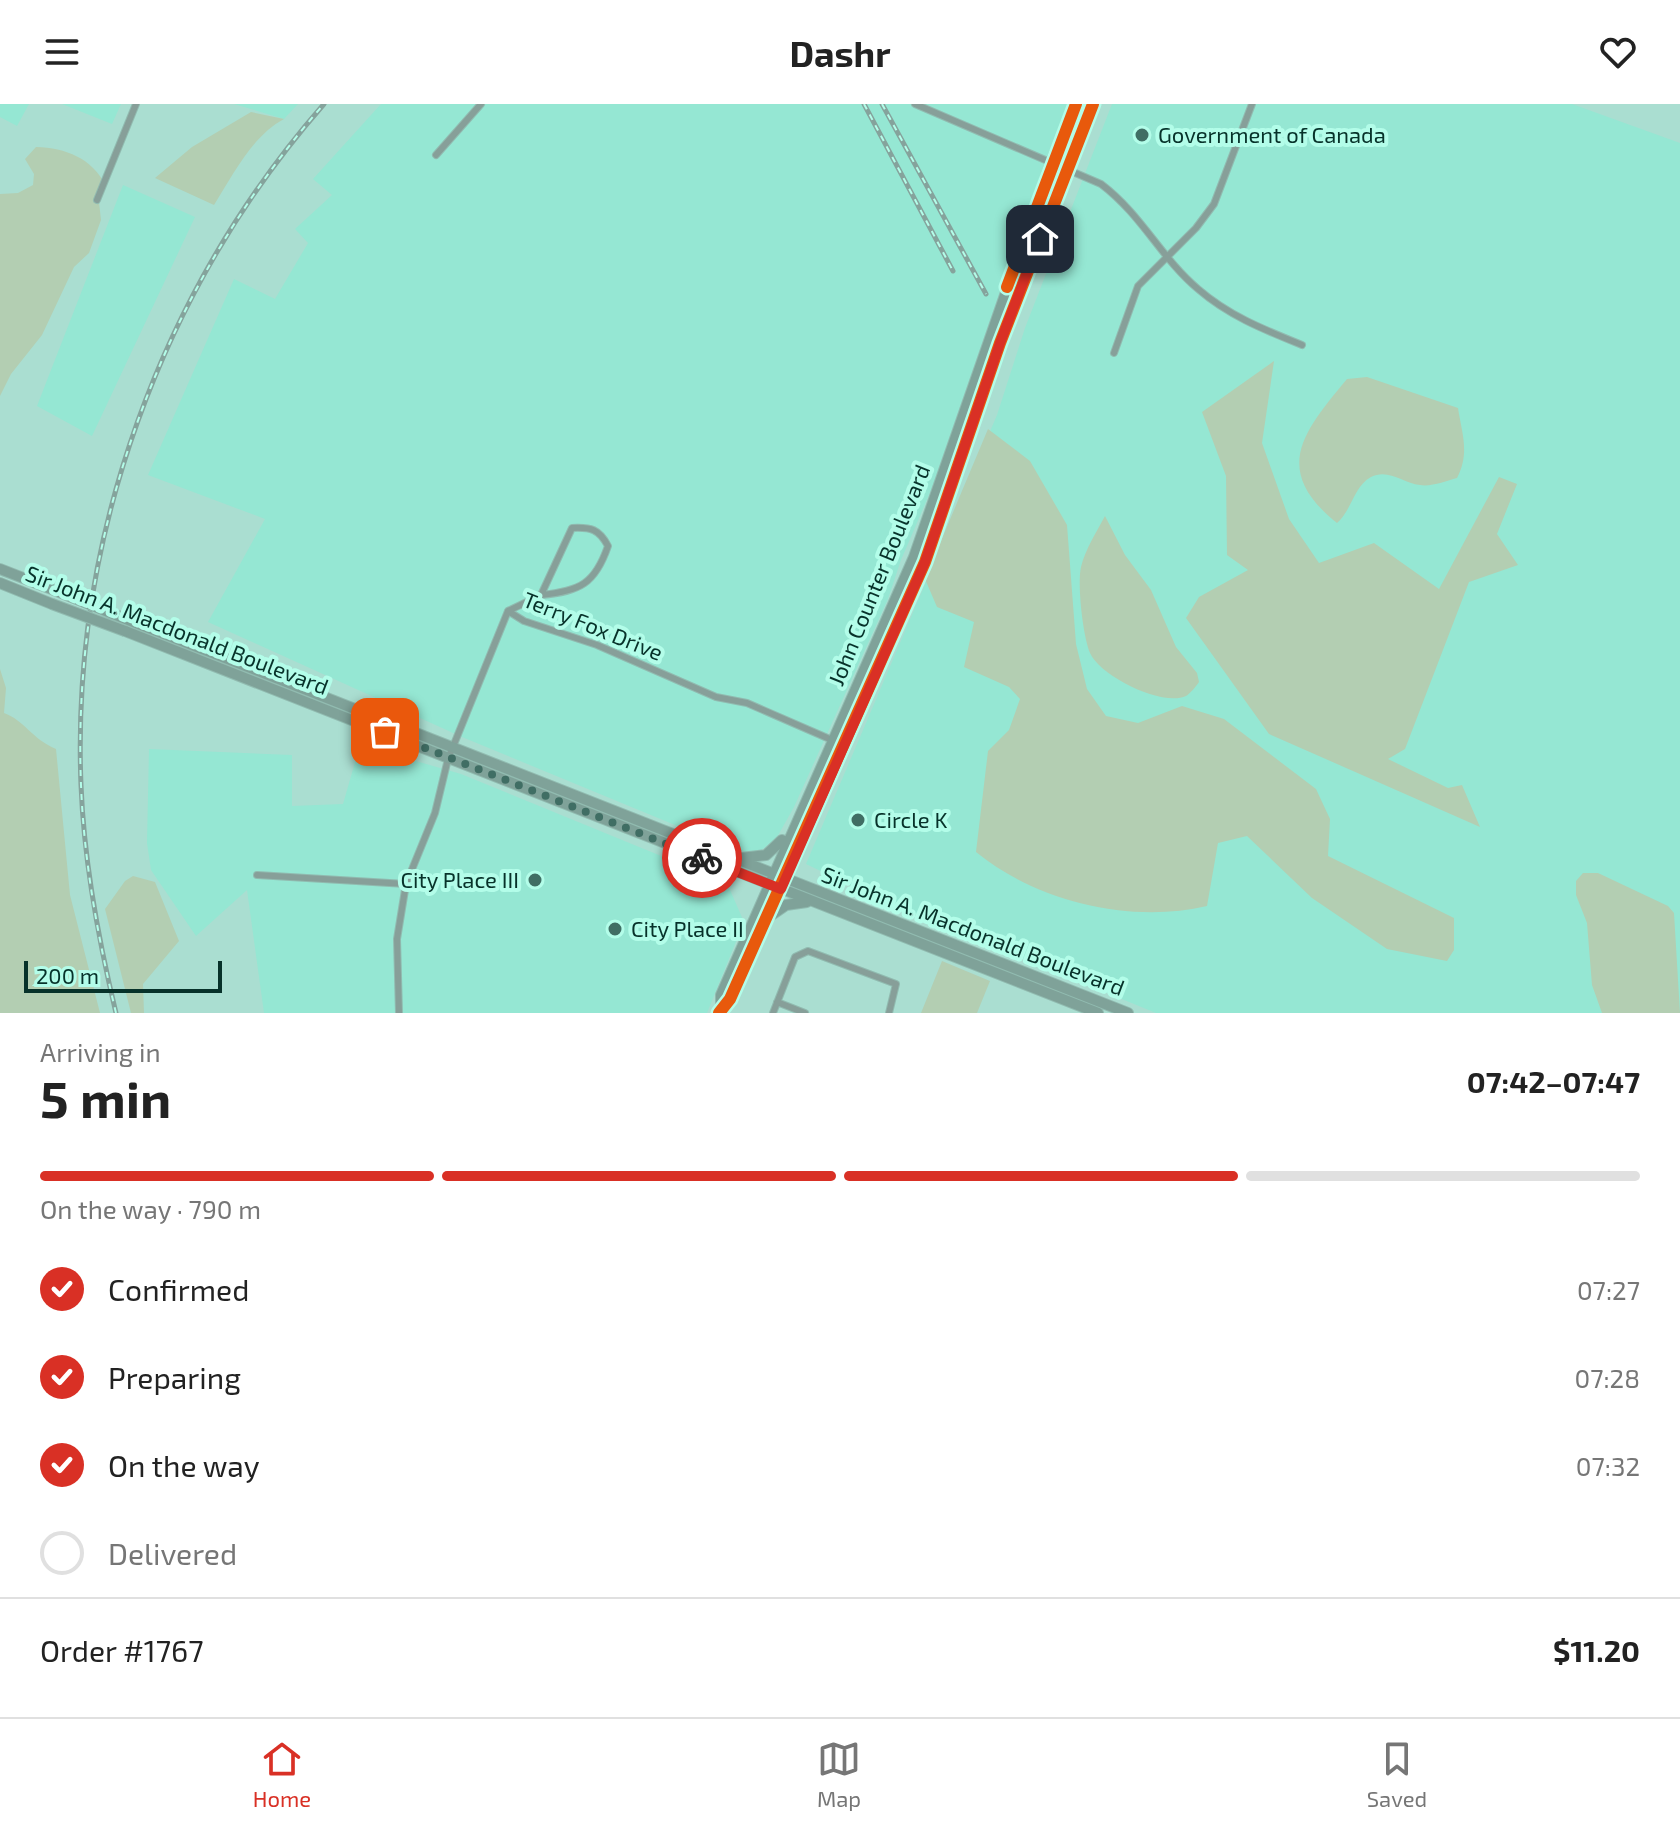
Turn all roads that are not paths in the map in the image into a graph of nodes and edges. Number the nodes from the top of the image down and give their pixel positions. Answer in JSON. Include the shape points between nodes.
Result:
{"nodes":[{"id":1,"x":136,"y":104,"type":"edge"},
{"id":2,"x":481,"y":104,"type":"edge"},
{"id":3,"x":915,"y":104,"type":"edge"},
{"id":4,"x":1076,"y":104,"type":"edge"},
{"id":5,"x":1093,"y":104,"type":"edge"},
{"id":6,"x":1252,"y":104,"type":"edge"},
{"id":7,"x":436,"y":155,"type":"dead end"},
{"id":8,"x":1052,"y":160,"type":"junction"},
{"id":9,"x":1068,"y":167,"type":"junction"},
{"id":10,"x":97,"y":200,"type":"dead end"},
{"id":11,"x":1169,"y":255,"type":"junction"},
{"id":12,"x":1302,"y":345,"type":"dead end"},
{"id":13,"x":1114,"y":353,"type":"dead end"},
{"id":14,"x":0,"y":569,"type":"edge"},
{"id":15,"x":0,"y":583,"type":"edge"},
{"id":16,"x":541,"y":595,"type":"junction"},
{"id":17,"x":508,"y":611,"type":"junction"},
{"id":18,"x":126,"y":625,"type":"junction"},
{"id":19,"x":832,"y":740,"type":"junction"},
{"id":20,"x":453,"y":746,"type":"junction"},
{"id":21,"x":448,"y":759,"type":"junction"},
{"id":22,"x":799,"y":814,"type":"junction"},
{"id":23,"x":735,"y":858,"type":"junction"},
{"id":24,"x":257,"y":875,"type":"dead end"},
{"id":25,"x":769,"y":878,"type":"junction"},
{"id":26,"x":406,"y":884,"type":"junction"},
{"id":27,"x":783,"y":884,"type":"junction"},
{"id":28,"x":813,"y":902,"type":"junction"},
{"id":29,"x":765,"y":920,"type":"junction"},
{"id":30,"x":777,"y":1002,"type":"junction"},
{"id":31,"x":720,"y":1011,"type":"edge"},
{"id":32,"x":399,"y":1013,"type":"edge"},
{"id":33,"x":773,"y":1013,"type":"edge"},
{"id":34,"x":805,"y":1013,"type":"edge"},
{"id":35,"x":889,"y":1013,"type":"edge"},
{"id":36,"x":1098,"y":1013,"type":"edge"},
{"id":37,"x":1128,"y":1013,"type":"edge"}],
"edges":[{"from":1,"to":10,"type":"street"},
{"from":2,"to":7,"type":"street"},
{"from":3,"to":8,"type":"street"},
{"from":4,"to":8,"type":"main road","name":"John Counter Boulevard"},
{"from":5,"to":9,"type":"main road","name":"John Counter Boulevard"},
{"from":6,"to":11,"type":"street","via":[[1214,204]]},
{"from":8,"to":9,"type":"street"},
{"from":8,"to":19,"type":"main road","name":"John Counter Boulevard","via":[[914,557]]},
{"from":9,"to":11,"type":"street","via":[[1126,202]]},
{"from":9,"to":27,"type":"main road","name":"John Counter Boulevard","via":[[1000,343],[925,562]]},
{"from":11,"to":12,"type":"street","via":[[1197,289],[1241,321]]},
{"from":11,"to":13,"type":"street","via":[[1138,286]]},
{"from":14,"to":18,"type":"main road","name":"Sir John A. Macdonald Boulevard","bridge":true},
{"from":15,"to":18,"type":"main road","name":"Sir John A. Macdonald Boulevard","bridge":true},
{"from":16,"to":16,"type":"street","via":[[572,528],[591,527],[602,536],[608,546],[600,570],[585,585]]},
{"from":16,"to":17,"type":"street"},
{"from":17,"to":19,"type":"street","name":"Terry Fox Drive"},
{"from":17,"to":20,"type":"street","name":"Terry Fox Drive"},
{"from":18,"to":20,"type":"main road","name":"Sir John A. Macdonald Boulevard"},
{"from":18,"to":21,"type":"main road","name":"Sir John A. Macdonald Boulevard"},
{"from":19,"to":22,"type":"main road","name":"John Counter Boulevard"},
{"from":20,"to":21,"type":"street","name":"Terry Fox Drive"},
{"from":20,"to":23,"type":"main road","name":"Sir John A. Macdonald Boulevard"},
{"from":21,"to":25,"type":"main road","name":"Sir John A. Macdonald Boulevard"},
{"from":21,"to":26,"type":"street","name":"Terry Fox Drive","via":[[435,813]]},
{"from":22,"to":23,"type":"main road","via":[[780,844],[766,855]]},
{"from":22,"to":25,"type":"main road","name":"John Counter Boulevard"},
{"from":23,"to":25,"type":"main road","name":"Sir John A. Macdonald Boulevard"},
{"from":24,"to":26,"type":"street"},
{"from":25,"to":27,"type":"main road","name":"Sir John A. Macdonald Boulevard"},
{"from":25,"to":31,"type":"main road","name":"John Counter Boulevard","via":[[721,995]]},
{"from":26,"to":32,"type":"street","name":"Terry Fox Drive","via":[[397,939]]},
{"from":27,"to":28,"type":"main road","name":"Sir John A. Macdonald Boulevard"},
{"from":27,"to":29,"type":"main road","name":"John Counter Boulevard"},
{"from":27,"to":37,"type":"main road","name":"Sir John A. Macdonald Boulevard"},
{"from":28,"to":29,"type":"main road","via":[[786,905]]},
{"from":28,"to":36,"type":"main road","name":"Sir John A. Macdonald Boulevard"},
{"from":29,"to":31,"type":"main road","name":"John Counter Boulevard"},
{"from":30,"to":33,"type":"street"},
{"from":30,"to":34,"type":"street"},
{"from":30,"to":35,"type":"street","via":[[795,957],[808,951],[896,984]]}]}
